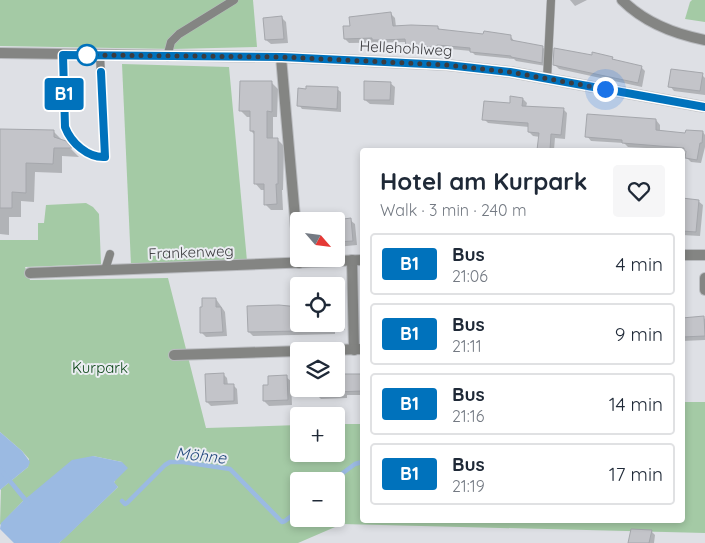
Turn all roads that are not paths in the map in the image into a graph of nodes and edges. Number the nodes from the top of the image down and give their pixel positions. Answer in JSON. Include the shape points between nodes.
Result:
{"nodes":[{"id":1,"x":234,"y":0,"type":"edge"},
{"id":2,"x":551,"y":0,"type":"edge"},
{"id":3,"x":622,"y":0,"type":"edge"},
{"id":4,"x":705,"y":40,"type":"edge"},
{"id":5,"x":0,"y":53,"type":"edge"},
{"id":6,"x":63,"y":55,"type":"junction"},
{"id":7,"x":100,"y":56,"type":"junction"},
{"id":8,"x":168,"y":56,"type":"junction"},
{"id":9,"x":282,"y":57,"type":"junction"},
{"id":10,"x":547,"y":79,"type":"junction"},
{"id":11,"x":705,"y":107,"type":"edge"},
{"id":12,"x":295,"y":212,"type":"edge"},
{"id":13,"x":110,"y":254,"type":"dead end"},
{"id":14,"x":685,"y":255,"type":"edge"},
{"id":15,"x":705,"y":255,"type":"edge"},
{"id":16,"x":357,"y":260,"type":"edge"},
{"id":17,"x":290,"y":263,"type":"edge"},
{"id":18,"x":105,"y":270,"type":"junction"},
{"id":19,"x":30,"y":273,"type":"dead end"},
{"id":20,"x":705,"y":278,"type":"edge"},
{"id":21,"x":705,"y":290,"type":"edge"},
{"id":22,"x":345,"y":350,"type":"edge"},
{"id":23,"x":358,"y":350,"type":"edge"},
{"id":24,"x":290,"y":351,"type":"edge"},
{"id":25,"x":174,"y":356,"type":"dead end"}],
"edges":[{"from":1,"to":8,"type":"lane","via":[[179,34],[171,42]]},
{"from":2,"to":10,"type":"lane"},
{"from":3,"to":4,"type":"street","via":[[636,13],[663,28]]},
{"from":5,"to":6,"type":"street","name":"Hellehohlweg"},
{"from":6,"to":7,"type":"street","name":"Hellehohlweg"},
{"from":6,"to":7,"type":"lane","via":[[67,132],[74,143],[86,151],[105,157]]},
{"from":7,"to":8,"type":"street","name":"Hellehohlweg"},
{"from":8,"to":9,"type":"street","name":"Hellehohlweg"},
{"from":9,"to":10,"type":"street","name":"Hellehohlweg","via":[[447,65]]},
{"from":9,"to":12,"type":"street"},
{"from":10,"to":11,"type":"street","name":"Hellehohlweg"},
{"from":13,"to":18,"type":"lane"},
{"from":14,"to":15,"type":"street"},
{"from":16,"to":23,"type":"street","name":"Frankenweg"},
{"from":17,"to":18,"type":"street","name":"Frankenweg"},
{"from":18,"to":19,"type":"street","name":"Frankenweg"},
{"from":20,"to":21,"type":"street"},
{"from":22,"to":23,"type":"street","name":"Frankenweg"},
{"from":24,"to":25,"type":"street"}]}
